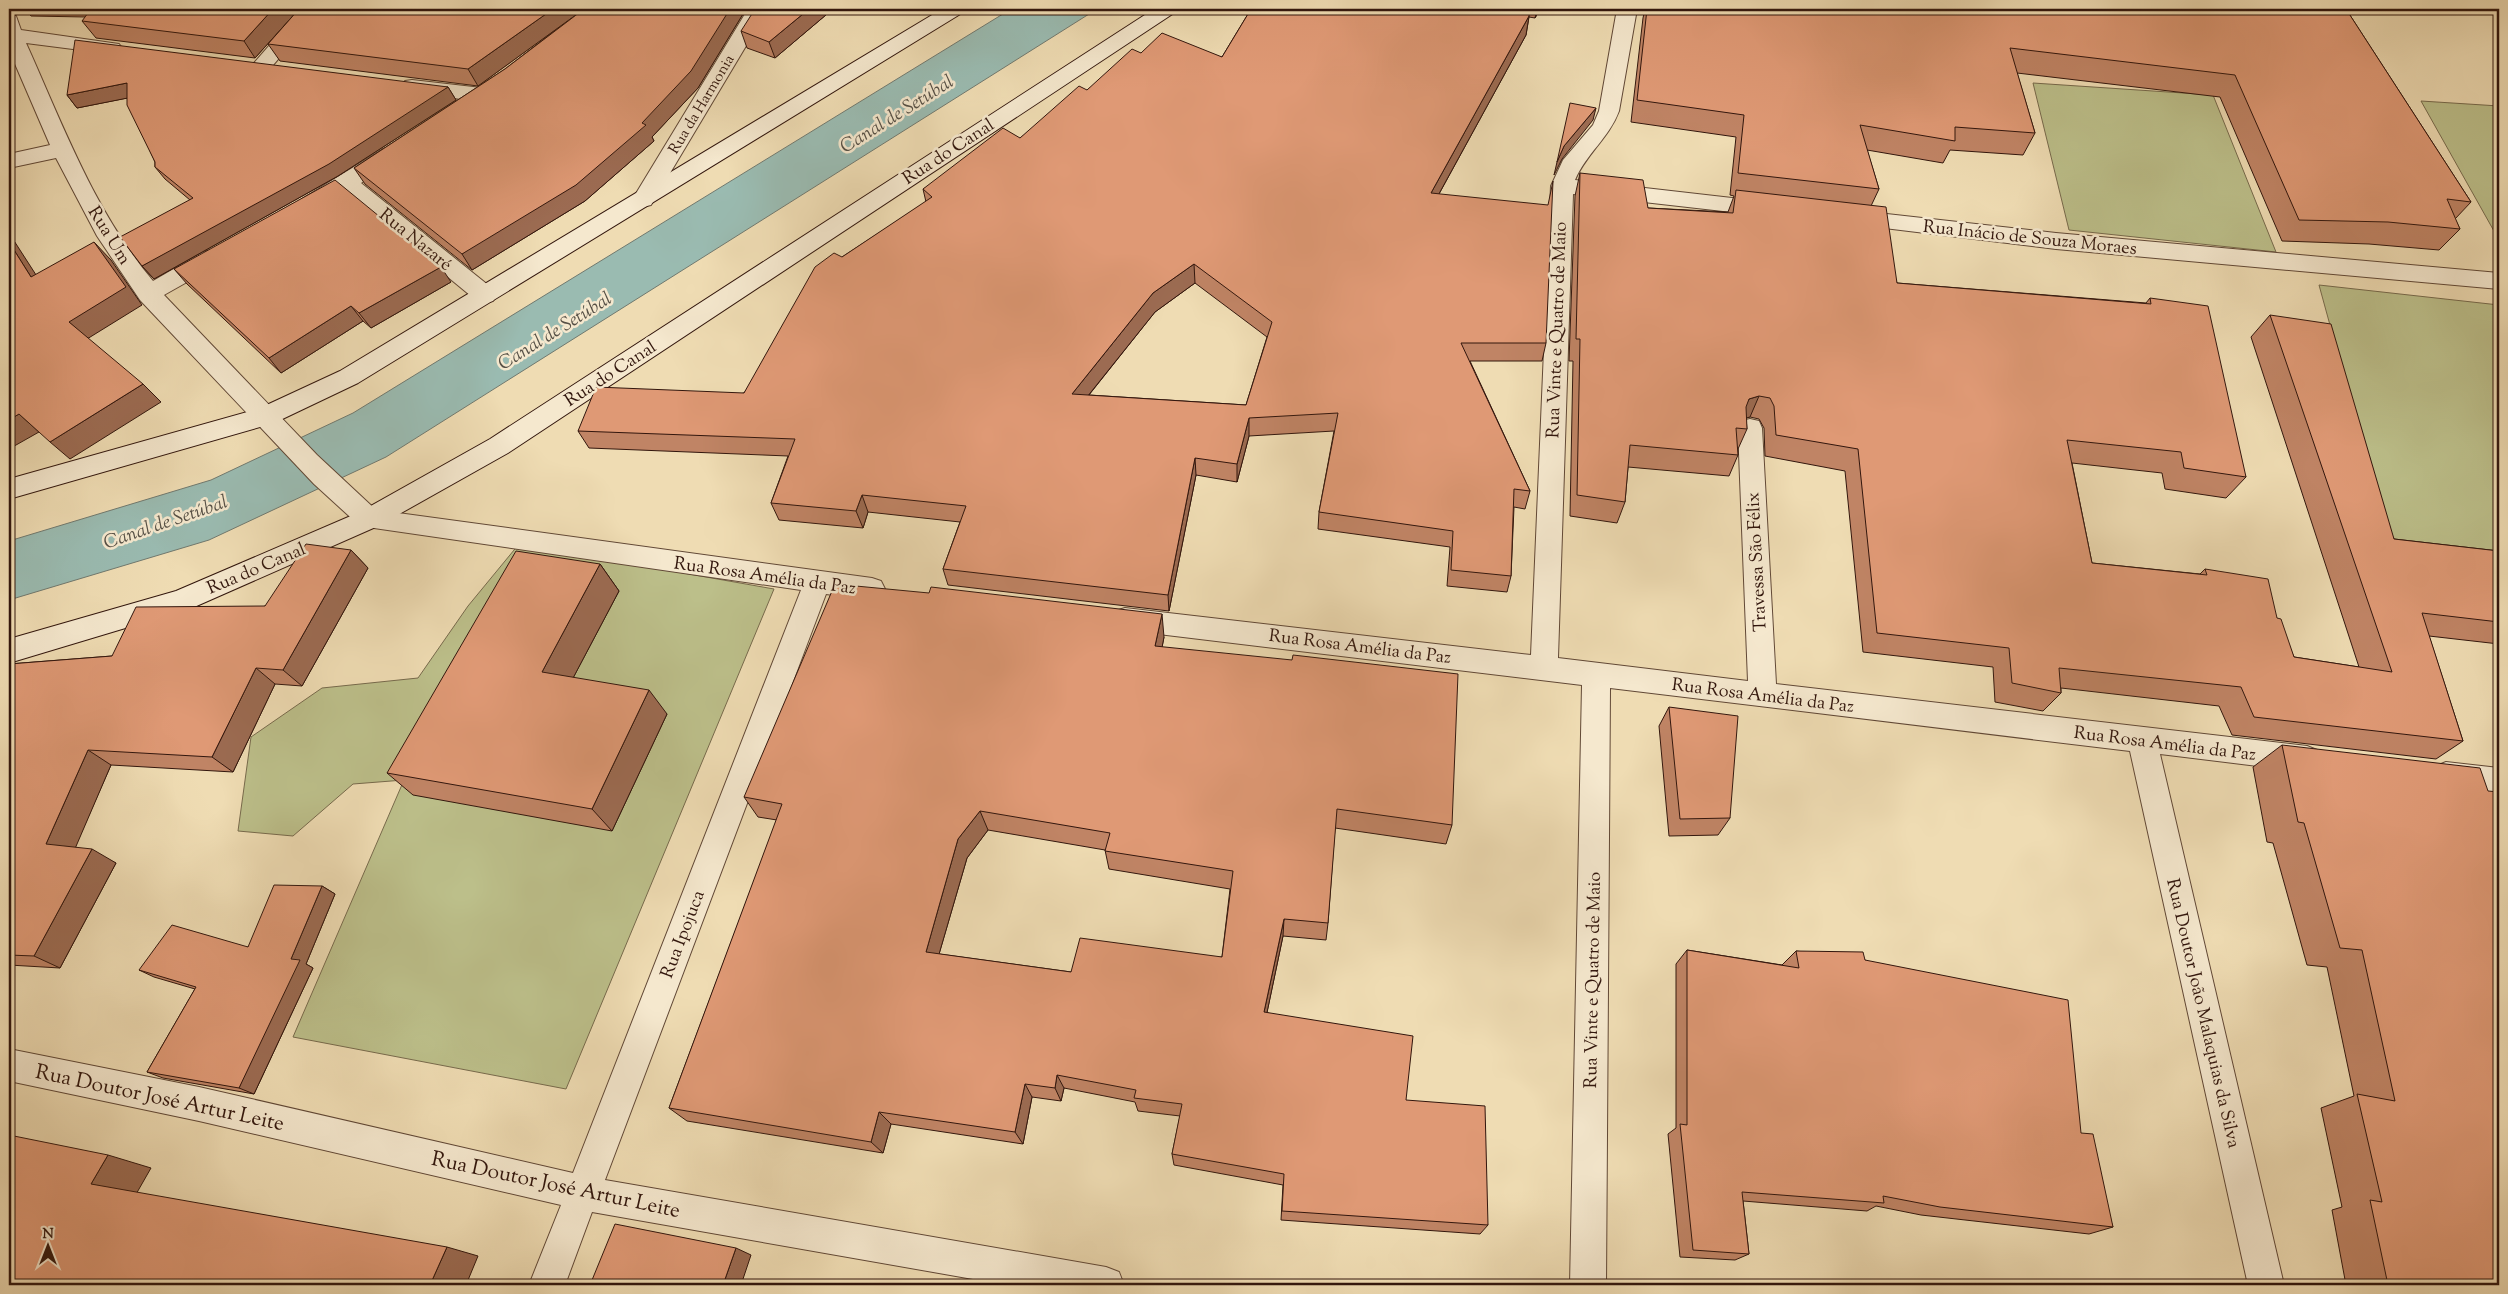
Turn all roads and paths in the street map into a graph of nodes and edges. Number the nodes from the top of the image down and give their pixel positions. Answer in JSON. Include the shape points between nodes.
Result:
{"nodes":[{"id":1,"x":312,"y":9,"type":"edge"},
{"id":2,"x":758,"y":9,"type":"edge"},
{"id":3,"x":955,"y":9,"type":"edge"},
{"id":4,"x":1167,"y":9,"type":"edge"},
{"id":5,"x":1627,"y":9,"type":"edge"},
{"id":6,"x":10,"y":28,"type":"edge"},
{"id":7,"x":134,"y":51,"type":"edge"},
{"id":8,"x":261,"y":67,"type":"edge"},
{"id":9,"x":396,"y":84,"type":"edge"},
{"id":10,"x":458,"y":110,"type":"edge"},
{"id":11,"x":410,"y":142,"type":"edge"},
{"id":12,"x":64,"y":149,"type":"junction"},
{"id":13,"x":9,"y":161,"type":"edge"},
{"id":14,"x":346,"y":183,"type":"junction"},
{"id":15,"x":1562,"y":186,"type":"junction"},
{"id":16,"x":643,"y":200,"type":"junction"},
{"id":17,"x":1789,"y":211,"type":"edge"},
{"id":18,"x":295,"y":212,"type":"edge"},
{"id":19,"x":1829,"y":216,"type":"edge"},
{"id":20,"x":226,"y":250,"type":"edge"},
{"id":21,"x":2499,"y":281,"type":"edge"},
{"id":22,"x":148,"y":294,"type":"junction"},
{"id":23,"x":485,"y":296,"type":"junction"},
{"id":24,"x":265,"y":416,"type":"junction"},
{"id":25,"x":1750,"y":428,"type":"dead end"},
{"id":26,"x":9,"y":489,"type":"edge"},
{"id":27,"x":369,"y":519,"type":"junction"},
{"id":28,"x":817,"y":583,"type":"junction"},
{"id":29,"x":896,"y":592,"type":"edge"},
{"id":30,"x":1102,"y":616,"type":"edge"},
{"id":31,"x":9,"y":651,"type":"edge"},
{"id":32,"x":1544,"y":668,"type":"junction"},
{"id":33,"x":1596,"y":674,"type":"junction"},
{"id":34,"x":1763,"y":695,"type":"junction"},
{"id":35,"x":2142,"y":740,"type":"junction"},
{"id":36,"x":2330,"y":762,"type":"edge"},
{"id":37,"x":2420,"y":772,"type":"edge"},
{"id":38,"x":2499,"y":781,"type":"edge"},
{"id":39,"x":9,"y":1065,"type":"edge"},
{"id":40,"x":583,"y":1193,"type":"junction"},
{"id":41,"x":1091,"y":1284,"type":"edge"},
{"id":42,"x":547,"y":1285,"type":"edge"},
{"id":43,"x":1588,"y":1285,"type":"edge"},
{"id":44,"x":2266,"y":1285,"type":"edge"}],
"edges":[{"from":1,"to":8,"type":"street"},
{"from":2,"to":16,"type":"street","name":"Rua da Harmonia"},
{"from":3,"to":16,"type":"street"},
{"from":4,"to":27,"type":"street","name":"Rua do Canal","via":[[500,446]]},
{"from":5,"to":15,"type":"street","name":"Rua Vinte e Quatro de Maio","via":[[1609,111],[1603,127],[1571,165]]},
{"from":6,"to":7,"type":"street"},
{"from":6,"to":12,"type":"street","name":"Rua Um"},
{"from":9,"to":10,"type":"street","via":[[490,90]]},
{"from":11,"to":14,"type":"street"},
{"from":12,"to":13,"type":"street"},
{"from":12,"to":22,"type":"street","name":"Rua Um","via":[[109,237]]},
{"from":14,"to":18,"type":"street"},
{"from":14,"to":23,"type":"street","name":"Rua Nazaré"},
{"from":15,"to":17,"type":"street"},
{"from":15,"to":32,"type":"street","name":"Rua Vinte e Quatro de Maio"},
{"from":16,"to":23,"type":"street"},
{"from":19,"to":21,"type":"street","name":"Rua Inácio de Souza Moraes","via":[[2056,241]]},
{"from":20,"to":22,"type":"street"},
{"from":22,"to":24,"type":"street","name":"Rua Um"},
{"from":23,"to":24,"type":"street","via":[[349,377]]},
{"from":24,"to":26,"type":"street"},
{"from":24,"to":27,"type":"street","via":[[343,498]]},
{"from":25,"to":34,"type":"street","name":"Travessa São Félix"},
{"from":27,"to":28,"type":"street","name":"Rua Rosa Amélia da Paz"},
{"from":27,"to":31,"type":"street","name":"Rua do Canal","via":[[182,600]]},
{"from":28,"to":29,"type":"street","name":"Rua Rosa Amélia da Paz"},
{"from":28,"to":40,"type":"street","name":"Rua Ipojuca"},
{"from":30,"to":32,"type":"street","name":"Rua Rosa Amélia da Paz"},
{"from":32,"to":33,"type":"street","name":"Rua Rosa Amélia da Paz"},
{"from":33,"to":34,"type":"street","name":"Rua Rosa Amélia da Paz"},
{"from":33,"to":43,"type":"street","name":"Rua Vinte e Quatro de Maio"},
{"from":34,"to":35,"type":"street","name":"Rua Rosa Amélia da Paz"},
{"from":35,"to":36,"type":"street","name":"Rua Rosa Amélia da Paz"},
{"from":35,"to":44,"type":"street","name":"Rua Doutor João Malaquias da Silva"},
{"from":37,"to":38,"type":"street"},
{"from":39,"to":40,"type":"street","name":"Rua Doutor José Artur Leite","via":[[198,1104]]},
{"from":40,"to":41,"type":"street","name":"Rua Doutor José Artur Leite"},
{"from":40,"to":42,"type":"street","name":"Rua Ipojuca"}]}
